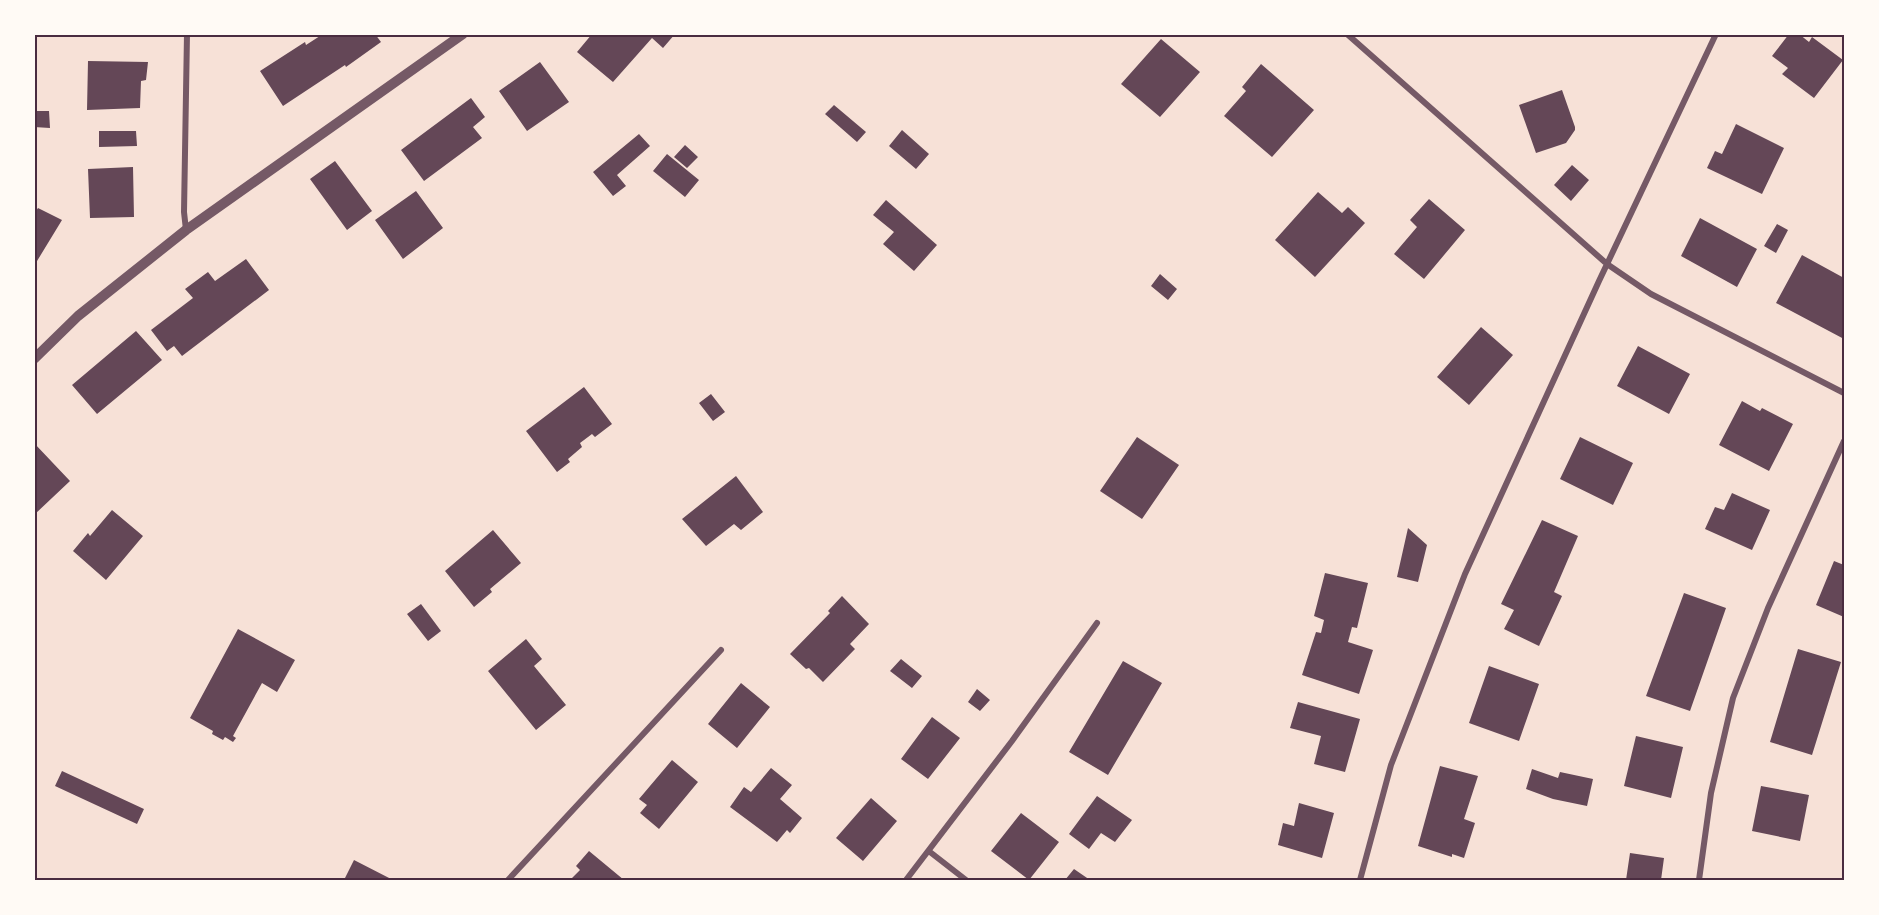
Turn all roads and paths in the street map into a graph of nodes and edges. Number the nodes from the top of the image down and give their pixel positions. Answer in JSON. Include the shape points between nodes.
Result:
{"nodes":[{"id":1,"x":187,"y":34,"type":"edge"},
{"id":2,"x":463,"y":34,"type":"edge"},
{"id":3,"x":1347,"y":34,"type":"edge"},
{"id":4,"x":1716,"y":34,"type":"edge"},
{"id":5,"x":186,"y":230,"type":"junction"},
{"id":6,"x":1607,"y":264,"type":"junction"},
{"id":7,"x":34,"y":359,"type":"edge"},
{"id":8,"x":1845,"y":393,"type":"edge"},
{"id":9,"x":1845,"y":441,"type":"edge"},
{"id":10,"x":1096,"y":623,"type":"dead end"},
{"id":11,"x":721,"y":650,"type":"dead end"},
{"id":12,"x":930,"y":852,"type":"junction"},
{"id":13,"x":508,"y":880,"type":"edge"},
{"id":14,"x":906,"y":880,"type":"edge"},
{"id":15,"x":966,"y":880,"type":"edge"},
{"id":16,"x":1360,"y":880,"type":"edge"},
{"id":17,"x":1699,"y":880,"type":"edge"}],
"edges":[{"from":1,"to":5,"type":"street"},
{"from":2,"to":5,"type":"street"},
{"from":3,"to":6,"type":"street"},
{"from":4,"to":6,"type":"street"},
{"from":5,"to":7,"type":"street","via":[[78,316]]},
{"from":6,"to":8,"type":"street","via":[[1651,294]]},
{"from":6,"to":16,"type":"street","via":[[1465,574],[1391,765]]},
{"from":9,"to":17,"type":"street","via":[[1768,608],[1733,698],[1712,793]]},
{"from":10,"to":12,"type":"street"},
{"from":11,"to":13,"type":"street"},
{"from":12,"to":14,"type":"street"},
{"from":12,"to":15,"type":"street"}]}
